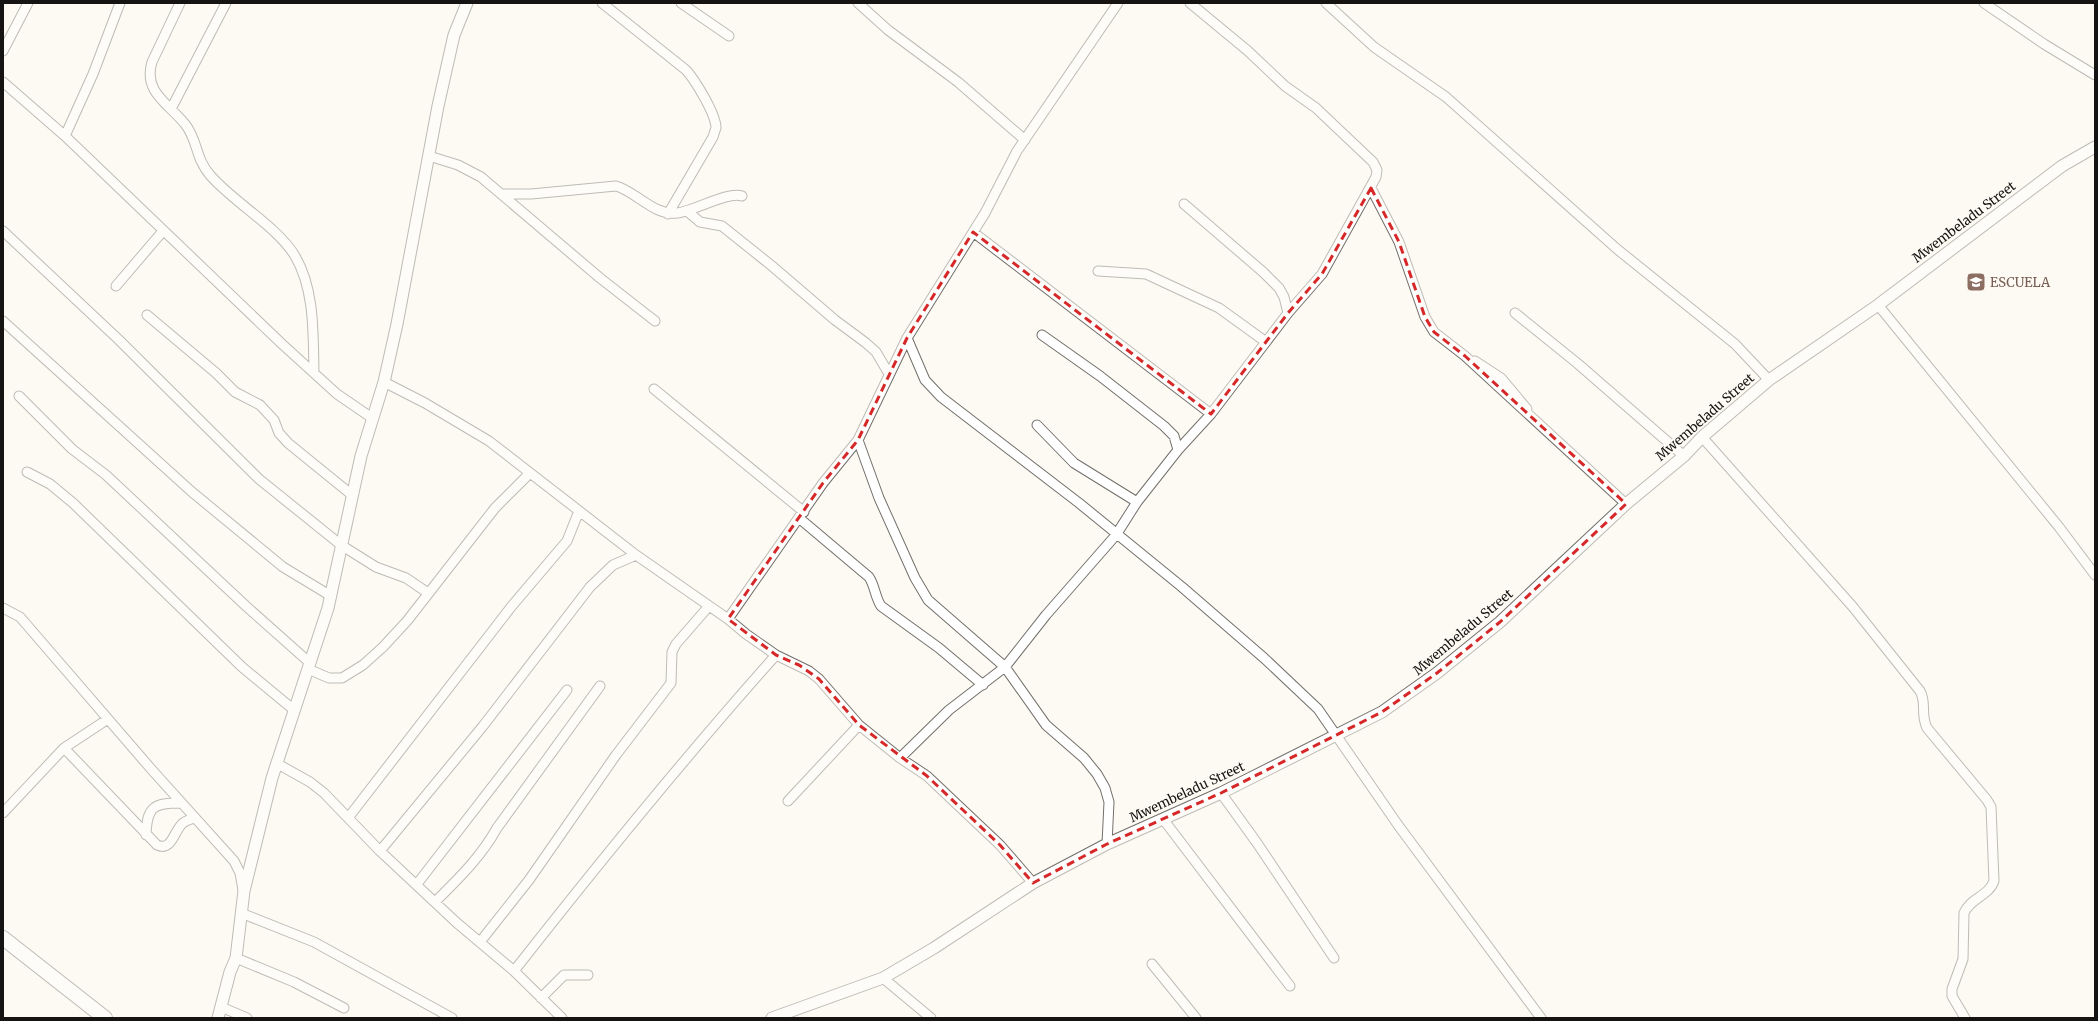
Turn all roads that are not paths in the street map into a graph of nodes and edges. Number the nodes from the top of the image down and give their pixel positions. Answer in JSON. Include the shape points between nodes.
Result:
{"nodes":[{"id":1,"x":28,"y":3,"type":"edge"},
{"id":2,"x":120,"y":3,"type":"edge"},
{"id":3,"x":180,"y":3,"type":"edge"},
{"id":4,"x":226,"y":3,"type":"edge"},
{"id":5,"x":466,"y":3,"type":"edge"},
{"id":6,"x":602,"y":3,"type":"edge"},
{"id":7,"x":681,"y":3,"type":"edge"},
{"id":8,"x":858,"y":3,"type":"edge"},
{"id":9,"x":1118,"y":3,"type":"edge"},
{"id":10,"x":1190,"y":3,"type":"edge"},
{"id":11,"x":1326,"y":3,"type":"edge"},
{"id":12,"x":1984,"y":3,"type":"edge"},
{"id":13,"x":729,"y":36,"type":"dead end"},
{"id":14,"x":3,"y":51,"type":"edge"},
{"id":15,"x":2095,"y":75,"type":"edge"},
{"id":16,"x":3,"y":82,"type":"edge"},
{"id":17,"x":171,"y":109,"type":"junction"},
{"id":18,"x":65,"y":136,"type":"junction"},
{"id":19,"x":1025,"y":140,"type":"junction"},
{"id":20,"x":2095,"y":147,"type":"edge"},
{"id":21,"x":429,"y":156,"type":"junction"},
{"id":22,"x":1371,"y":188,"type":"junction"},
{"id":23,"x":502,"y":194,"type":"junction"},
{"id":24,"x":742,"y":196,"type":"dead end"},
{"id":25,"x":1184,"y":204,"type":"dead end"},
{"id":26,"x":687,"y":211,"type":"junction"},
{"id":27,"x":668,"y":214,"type":"junction"},
{"id":28,"x":3,"y":231,"type":"edge"},
{"id":29,"x":163,"y":231,"type":"junction"},
{"id":30,"x":973,"y":232,"type":"junction"},
{"id":31,"x":1098,"y":270,"type":"dead end"},
{"id":32,"x":116,"y":286,"type":"dead end"},
{"id":33,"x":1878,"y":305,"type":"junction"},
{"id":34,"x":1288,"y":313,"type":"junction"},
{"id":35,"x":1515,"y":313,"type":"dead end"},
{"id":36,"x":147,"y":315,"type":"dead end"},
{"id":37,"x":3,"y":321,"type":"edge"},
{"id":38,"x":655,"y":321,"type":"dead end"},
{"id":39,"x":1042,"y":335,"type":"dead end"},
{"id":40,"x":907,"y":338,"type":"junction"},
{"id":41,"x":1266,"y":342,"type":"junction"},
{"id":42,"x":314,"y":372,"type":"junction"},
{"id":43,"x":889,"y":374,"type":"junction"},
{"id":44,"x":1769,"y":380,"type":"junction"},
{"id":45,"x":384,"y":382,"type":"junction"},
{"id":46,"x":654,"y":389,"type":"dead end"},
{"id":47,"x":19,"y":396,"type":"dead end"},
{"id":48,"x":1211,"y":414,"type":"junction"},
{"id":49,"x":372,"y":418,"type":"junction"},
{"id":50,"x":1037,"y":425,"type":"dead end"},
{"id":51,"x":1702,"y":437,"type":"junction"},
{"id":52,"x":858,"y":440,"type":"junction"},
{"id":53,"x":1178,"y":450,"type":"junction"},
{"id":54,"x":1684,"y":456,"type":"junction"},
{"id":55,"x":26,"y":472,"type":"dead end"},
{"id":56,"x":530,"y":473,"type":"junction"},
{"id":57,"x":352,"y":495,"type":"junction"},
{"id":58,"x":1137,"y":502,"type":"junction"},
{"id":59,"x":1626,"y":504,"type":"junction"},
{"id":60,"x":579,"y":511,"type":"junction"},
{"id":61,"x":801,"y":515,"type":"junction"},
{"id":62,"x":1116,"y":535,"type":"junction"},
{"id":63,"x":341,"y":545,"type":"junction"},
{"id":64,"x":636,"y":555,"type":"junction"},
{"id":65,"x":2095,"y":575,"type":"edge"},
{"id":66,"x":428,"y":594,"type":"junction"},
{"id":67,"x":330,"y":596,"type":"junction"},
{"id":68,"x":709,"y":606,"type":"junction"},
{"id":69,"x":3,"y":608,"type":"edge"},
{"id":70,"x":728,"y":619,"type":"junction"},
{"id":71,"x":776,"y":655,"type":"junction"},
{"id":72,"x":309,"y":666,"type":"junction"},
{"id":73,"x":1006,"y":666,"type":"junction"},
{"id":74,"x":983,"y":685,"type":"junction"},
{"id":75,"x":600,"y":686,"type":"dead end"},
{"id":76,"x":567,"y":690,"type":"dead end"},
{"id":77,"x":294,"y":710,"type":"junction"},
{"id":78,"x":108,"y":719,"type":"junction"},
{"id":79,"x":859,"y":725,"type":"junction"},
{"id":80,"x":1337,"y":735,"type":"junction"},
{"id":81,"x":64,"y":748,"type":"junction"},
{"id":82,"x":900,"y":758,"type":"junction"},
{"id":83,"x":276,"y":763,"type":"junction"},
{"id":84,"x":1221,"y":793,"type":"junction"},
{"id":85,"x":788,"y":801,"type":"dead end"},
{"id":86,"x":181,"y":803,"type":"junction"},
{"id":87,"x":3,"y":814,"type":"edge"},
{"id":88,"x":195,"y":818,"type":"junction"},
{"id":89,"x":348,"y":818,"type":"junction"},
{"id":90,"x":1163,"y":818,"type":"junction"},
{"id":91,"x":146,"y":835,"type":"junction"},
{"id":92,"x":1107,"y":844,"type":"junction"},
{"id":93,"x":380,"y":851,"type":"junction"},
{"id":94,"x":1033,"y":883,"type":"junction"},
{"id":95,"x":417,"y":884,"type":"junction"},
{"id":96,"x":244,"y":896,"type":"junction"},
{"id":97,"x":435,"y":902,"type":"junction"},
{"id":98,"x":241,"y":913,"type":"junction"},
{"id":99,"x":480,"y":942,"type":"junction"},
{"id":100,"x":5,"y":944,"type":"edge"},
{"id":101,"x":236,"y":958,"type":"junction"},
{"id":102,"x":1334,"y":958,"type":"dead end"},
{"id":103,"x":1152,"y":964,"type":"dead end"},
{"id":104,"x":514,"y":972,"type":"junction"},
{"id":105,"x":588,"y":975,"type":"dead end"},
{"id":106,"x":883,"y":978,"type":"junction"},
{"id":107,"x":1290,"y":986,"type":"dead end"},
{"id":108,"x":541,"y":998,"type":"junction"},
{"id":109,"x":221,"y":1007,"type":"junction"},
{"id":110,"x":344,"y":1008,"type":"dead end"},
{"id":111,"x":105,"y":1018,"type":"edge"},
{"id":112,"x":218,"y":1018,"type":"edge"},
{"id":113,"x":247,"y":1018,"type":"edge"},
{"id":114,"x":452,"y":1018,"type":"edge"},
{"id":115,"x":562,"y":1018,"type":"edge"},
{"id":116,"x":772,"y":1018,"type":"edge"},
{"id":117,"x":930,"y":1018,"type":"edge"},
{"id":118,"x":1196,"y":1018,"type":"edge"},
{"id":119,"x":1541,"y":1018,"type":"edge"},
{"id":120,"x":1965,"y":1018,"type":"edge"}],
"edges":[{"from":1,"to":14,"type":"street"},
{"from":2,"to":18,"type":"street","via":[[93,74]]},
{"from":3,"to":17,"type":"street","via":[[149,72],[150,83],[157,95]]},
{"from":4,"to":17,"type":"street"},
{"from":5,"to":21,"type":"street","via":[[454,35]]},
{"from":6,"to":27,"type":"street","via":[[686,70],[714,120],[716,128],[713,137]]},
{"from":7,"to":13,"type":"street"},
{"from":8,"to":19,"type":"street","via":[[888,30],[958,82]]},
{"from":9,"to":19,"type":"street"},
{"from":10,"to":22,"type":"street","via":[[1248,51],[1285,86],[1316,108],[1373,162],[1377,170]]},
{"from":11,"to":44,"type":"street","via":[[1374,47],[1446,97],[1617,249],[1735,344]]},
{"from":12,"to":15,"type":"street"},
{"from":16,"to":18,"type":"street"},
{"from":17,"to":42,"type":"street","via":[[193,137],[202,165],[295,256],[304,275],[311,308]]},
{"from":18,"to":29,"type":"street"},
{"from":19,"to":30,"type":"street"},
{"from":20,"to":33,"type":"street","name":"Mwembeladu Street","via":[[2062,166]]},
{"from":21,"to":23,"type":"street","via":[[458,165],[480,177]]},
{"from":21,"to":45,"type":"street"},
{"from":22,"to":34,"type":"street","via":[[1322,274]]},
{"from":22,"to":59,"type":"street","via":[[1398,242],[1428,323],[1441,338],[1461,353]]},
{"from":23,"to":27,"type":"street","via":[[531,194],[616,186],[624,188]]},
{"from":23,"to":38,"type":"street","via":[[583,264]]},
{"from":24,"to":26,"type":"street","via":[[733,196]]},
{"from":25,"to":34,"type":"street","via":[[1263,272],[1282,293]]},
{"from":26,"to":27,"type":"street"},
{"from":26,"to":43,"type":"street","via":[[700,222],[722,226],[772,266],[876,352]]},
{"from":28,"to":63,"type":"street","via":[[118,339],[259,479]]},
{"from":29,"to":32,"type":"street"},
{"from":29,"to":42,"type":"street"},
{"from":30,"to":40,"type":"street"},
{"from":30,"to":48,"type":"street"},
{"from":31,"to":41,"type":"street","via":[[1146,274],[1219,308]]},
{"from":33,"to":44,"type":"street","name":"Mwembeladu Street"},
{"from":33,"to":65,"type":"street","via":[[2059,527]]},
{"from":34,"to":41,"type":"street"},
{"from":35,"to":54,"type":"street"},
{"from":36,"to":57,"type":"street","via":[[235,392],[260,405],[274,420],[288,443]]},
{"from":37,"to":67,"type":"street","via":[[192,492],[283,567]]},
{"from":39,"to":53,"type":"street","via":[[1164,426],[1174,436]]},
{"from":40,"to":43,"type":"street"},
{"from":40,"to":62,"type":"street","via":[[925,380],[941,397],[1079,503]]},
{"from":41,"to":48,"type":"street"},
{"from":42,"to":49,"type":"street","via":[[338,394]]},
{"from":43,"to":52,"type":"street"},
{"from":44,"to":51,"type":"street","name":"Mwembeladu Street"},
{"from":45,"to":49,"type":"street"},
{"from":45,"to":56,"type":"street","via":[[463,425]]},
{"from":46,"to":61,"type":"street"},
{"from":47,"to":72,"type":"street","via":[[72,450],[106,475]]},
{"from":48,"to":53,"type":"street"},
{"from":49,"to":57,"type":"street","via":[[360,456]]},
{"from":50,"to":58,"type":"street","via":[[1074,463]]},
{"from":51,"to":54,"type":"street","name":"Mwembeladu Street"},
{"from":51,"to":120,"type":"street","via":[[1848,601],[1920,691],[1924,700],[1923,719],[1927,728],[1991,807],[1994,881],[1988,891],[1966,908],[1964,913],[1963,958],[1952,989],[1952,996]]},
{"from":52,"to":61,"type":"street"},
{"from":52,"to":73,"type":"street","via":[[879,498],[915,578],[928,600]]},
{"from":53,"to":58,"type":"street"},
{"from":54,"to":59,"type":"street","name":"Mwembeladu Street"},
{"from":55,"to":77,"type":"street","via":[[50,484],[73,503],[242,667]]},
{"from":56,"to":60,"type":"street"},
{"from":56,"to":66,"type":"street","via":[[495,508]]},
{"from":57,"to":63,"type":"street"},
{"from":58,"to":62,"type":"street"},
{"from":59,"to":80,"type":"street","name":"Mwembeladu Street","via":[[1500,622],[1438,674],[1382,712]]},
{"from":60,"to":64,"type":"street"},
{"from":60,"to":89,"type":"street","via":[[567,541],[511,607]]},
{"from":61,"to":70,"type":"street"},
{"from":61,"to":74,"type":"street","via":[[869,577],[881,606],[933,643]]},
{"from":62,"to":73,"type":"street","via":[[1046,615]]},
{"from":62,"to":80,"type":"street","via":[[1182,587],[1264,658],[1318,708]]},
{"from":63,"to":66,"type":"street","via":[[376,567],[406,578]]},
{"from":63,"to":67,"type":"street"},
{"from":64,"to":68,"type":"street"},
{"from":64,"to":93,"type":"street","via":[[613,565],[590,587],[483,726]]},
{"from":66,"to":72,"type":"street","via":[[402,626],[363,665],[342,678],[329,678]]},
{"from":67,"to":72,"type":"street"},
{"from":68,"to":70,"type":"street"},
{"from":68,"to":99,"type":"street","via":[[672,652],[671,683],[616,755],[525,885]]},
{"from":69,"to":78,"type":"street","via":[[20,617]]},
{"from":70,"to":71,"type":"street"},
{"from":71,"to":79,"type":"street","via":[[799,664],[819,679]]},
{"from":71,"to":104,"type":"street","via":[[720,718]]},
{"from":72,"to":77,"type":"street"},
{"from":73,"to":74,"type":"street"},
{"from":73,"to":92,"type":"street","via":[[1046,724],[1084,758],[1100,778],[1109,802]]},
{"from":74,"to":82,"type":"street","via":[[949,710]]},
{"from":75,"to":97,"type":"street","via":[[505,816],[488,844]]},
{"from":76,"to":95,"type":"street"},
{"from":77,"to":83,"type":"street"},
{"from":78,"to":81,"type":"street"},
{"from":78,"to":86,"type":"street"},
{"from":79,"to":82,"type":"street"},
{"from":79,"to":85,"type":"street"},
{"from":80,"to":84,"type":"street","name":"Mwembeladu Street"},
{"from":80,"to":119,"type":"street","via":[[1398,825]]},
{"from":81,"to":87,"type":"street"},
{"from":81,"to":91,"type":"street"},
{"from":82,"to":94,"type":"street","via":[[927,776],[1000,845]]},
{"from":83,"to":89,"type":"street","via":[[310,782]]},
{"from":83,"to":96,"type":"street"},
{"from":84,"to":90,"type":"street","name":"Mwembeladu Street"},
{"from":84,"to":102,"type":"street"},
{"from":86,"to":88,"type":"street"},
{"from":86,"to":91,"type":"street","via":[[160,804],[154,807],[148,817]]},
{"from":88,"to":91,"type":"street","via":[[182,823],[172,841],[165,847],[157,845]]},
{"from":88,"to":96,"type":"street","via":[[234,861],[240,873]]},
{"from":89,"to":93,"type":"street"},
{"from":90,"to":92,"type":"street","name":"Mwembeladu Street"},
{"from":90,"to":107,"type":"street"},
{"from":92,"to":94,"type":"street","name":"Mwembeladu Street"},
{"from":93,"to":95,"type":"street"},
{"from":94,"to":106,"type":"street","name":"Mwembeladu Street"},
{"from":95,"to":97,"type":"street"},
{"from":96,"to":98,"type":"street"},
{"from":97,"to":99,"type":"street"},
{"from":98,"to":101,"type":"street"},
{"from":98,"to":114,"type":"street","via":[[314,942]]},
{"from":99,"to":104,"type":"street"},
{"from":100,"to":111,"type":"main road"},
{"from":101,"to":109,"type":"street"},
{"from":101,"to":110,"type":"street","via":[[301,985]]},
{"from":103,"to":118,"type":"street"},
{"from":104,"to":108,"type":"street"},
{"from":105,"to":108,"type":"street","via":[[564,975]]},
{"from":106,"to":116,"type":"street","name":"Mwembeladu Street"},
{"from":106,"to":117,"type":"street"},
{"from":108,"to":115,"type":"street"},
{"from":109,"to":112,"type":"street"},
{"from":109,"to":113,"type":"street"}]}
